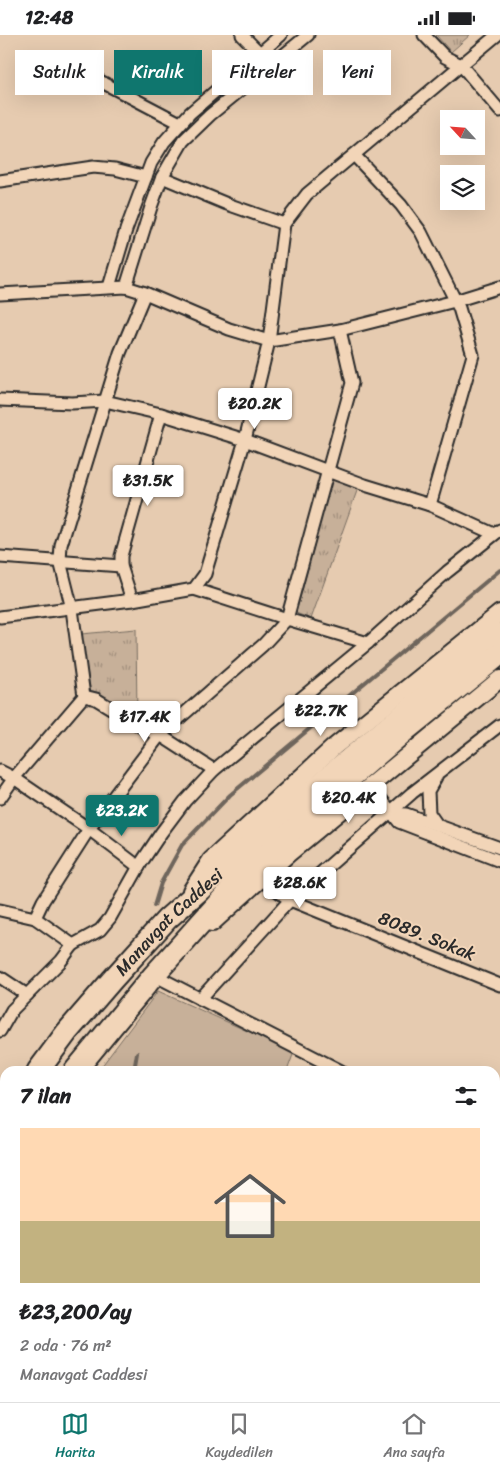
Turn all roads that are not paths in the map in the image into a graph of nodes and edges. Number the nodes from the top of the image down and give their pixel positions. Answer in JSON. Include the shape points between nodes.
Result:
{"nodes":[{"id":1,"x":242,"y":35,"type":"edge"},
{"id":2,"x":281,"y":35,"type":"edge"},
{"id":3,"x":308,"y":35,"type":"edge"},
{"id":4,"x":424,"y":35,"type":"edge"},
{"id":5,"x":497,"y":35,"type":"edge"},
{"id":6,"x":257,"y":50,"type":"edge"},
{"id":7,"x":264,"y":50,"type":"edge"},
{"id":8,"x":290,"y":50,"type":"edge"},
{"id":9,"x":461,"y":65,"type":"junction"},
{"id":10,"x":104,"y":82,"type":"edge"},
{"id":11,"x":212,"y":95,"type":"edge"},
{"id":12,"x":235,"y":95,"type":"edge"},
{"id":13,"x":500,"y":111,"type":"edge"},
{"id":14,"x":180,"y":123,"type":"junction"},
{"id":15,"x":354,"y":155,"type":"junction"},
{"id":16,"x":146,"y":177,"type":"junction"},
{"id":17,"x":162,"y":177,"type":"junction"},
{"id":18,"x":0,"y":181,"type":"edge"},
{"id":19,"x":284,"y":224,"type":"junction"},
{"id":20,"x":109,"y":287,"type":"junction"},
{"id":21,"x":126,"y":287,"type":"junction"},
{"id":22,"x":500,"y":287,"type":"edge"},
{"id":23,"x":145,"y":293,"type":"junction"},
{"id":24,"x":0,"y":294,"type":"edge"},
{"id":25,"x":456,"y":301,"type":"junction"},
{"id":26,"x":340,"y":330,"type":"junction"},
{"id":27,"x":269,"y":341,"type":"junction"},
{"id":28,"x":0,"y":400,"type":"edge"},
{"id":29,"x":104,"y":401,"type":"junction"},
{"id":30,"x":161,"y":414,"type":"junction"},
{"id":31,"x":245,"y":440,"type":"junction"},
{"id":32,"x":328,"y":471,"type":"junction"},
{"id":33,"x":430,"y":505,"type":"junction"},
{"id":34,"x":497,"y":532,"type":"edge"},
{"id":35,"x":0,"y":557,"type":"edge"},
{"id":36,"x":60,"y":561,"type":"junction"},
{"id":37,"x":121,"y":566,"type":"junction"},
{"id":38,"x":194,"y":589,"type":"junction"},
{"id":39,"x":132,"y":601,"type":"junction"},
{"id":40,"x":72,"y":609,"type":"junction"},
{"id":41,"x":500,"y":613,"type":"edge"},
{"id":42,"x":0,"y":617,"type":"edge"},
{"id":43,"x":287,"y":619,"type":"junction"},
{"id":44,"x":500,"y":634,"type":"edge"},
{"id":45,"x":368,"y":643,"type":"junction"},
{"id":46,"x":500,"y":654,"type":"edge"},
{"id":47,"x":500,"y":679,"type":"edge"},
{"id":48,"x":84,"y":696,"type":"junction"},
{"id":49,"x":500,"y":725,"type":"edge"},
{"id":50,"x":160,"y":735,"type":"junction"},
{"id":51,"x":214,"y":770,"type":"junction"},
{"id":52,"x":0,"y":771,"type":"edge"},
{"id":53,"x":438,"y":773,"type":"junction"},
{"id":54,"x":14,"y":778,"type":"junction"},
{"id":55,"x":371,"y":786,"type":"junction"},
{"id":56,"x":0,"y":798,"type":"edge"},
{"id":57,"x":392,"y":812,"type":"junction"},
{"id":58,"x":438,"y":826,"type":"junction"},
{"id":59,"x":89,"y":829,"type":"junction"},
{"id":60,"x":499,"y":846,"type":"edge"},
{"id":61,"x":500,"y":861,"type":"edge"},
{"id":62,"x":139,"y":867,"type":"junction"},
{"id":63,"x":261,"y":879,"type":"junction"},
{"id":64,"x":290,"y":900,"type":"junction"},
{"id":65,"x":184,"y":902,"type":"junction"},
{"id":66,"x":0,"y":909,"type":"edge"},
{"id":67,"x":35,"y":917,"type":"junction"},
{"id":68,"x":181,"y":944,"type":"junction"},
{"id":69,"x":73,"y":945,"type":"junction"},
{"id":70,"x":154,"y":975,"type":"junction"},
{"id":71,"x":0,"y":977,"type":"edge"},
{"id":72,"x":500,"y":985,"type":"edge"},
{"id":73,"x":27,"y":995,"type":"junction"},
{"id":74,"x":200,"y":999,"type":"junction"},
{"id":75,"x":0,"y":1031,"type":"edge"},
{"id":76,"x":42,"y":1066,"type":"edge"},
{"id":77,"x":79,"y":1066,"type":"edge"},
{"id":78,"x":331,"y":1066,"type":"edge"}],
"edges":[{"from":1,"to":6,"type":"street"},
{"from":2,"to":7,"type":"street"},
{"from":3,"to":8,"type":"street"},
{"from":4,"to":9,"type":"street","via":[[446,57]]},
{"from":5,"to":9,"type":"street"},
{"from":9,"to":13,"type":"street"},
{"from":9,"to":15,"type":"street"},
{"from":10,"to":14,"type":"street"},
{"from":11,"to":14,"type":"street"},
{"from":12,"to":17,"type":"street","via":[[183,141]]},
{"from":14,"to":16,"type":"street","via":[[157,152]]},
{"from":15,"to":19,"type":"street","via":[[307,194]]},
{"from":15,"to":25,"type":"street","via":[[401,205],[421,232]]},
{"from":16,"to":18,"type":"street","via":[[92,167]]},
{"from":16,"to":20,"type":"street"},
{"from":17,"to":19,"type":"street"},
{"from":17,"to":21,"type":"street"},
{"from":19,"to":27,"type":"street"},
{"from":20,"to":21,"type":"street"},
{"from":20,"to":24,"type":"street"},
{"from":21,"to":23,"type":"street"},
{"from":22,"to":25,"type":"street"},
{"from":23,"to":27,"type":"street","via":[[229,329]]},
{"from":23,"to":29,"type":"street"},
{"from":25,"to":26,"type":"street"},
{"from":25,"to":33,"type":"street","via":[[473,355]]},
{"from":26,"to":27,"type":"street"},
{"from":26,"to":32,"type":"street","via":[[352,383]]},
{"from":27,"to":31,"type":"street"},
{"from":28,"to":29,"type":"street"},
{"from":29,"to":30,"type":"street"},
{"from":29,"to":36,"type":"street","via":[[61,545]]},
{"from":30,"to":31,"type":"street"},
{"from":30,"to":37,"type":"street","via":[[121,556]]},
{"from":31,"to":32,"type":"street"},
{"from":31,"to":38,"type":"street","via":[[205,574]]},
{"from":32,"to":33,"type":"street"},
{"from":32,"to":43,"type":"street"},
{"from":33,"to":34,"type":"street"},
{"from":34,"to":45,"type":"street"},
{"from":35,"to":36,"type":"street"},
{"from":36,"to":37,"type":"street"},
{"from":36,"to":40,"type":"street"},
{"from":37,"to":39,"type":"street"},
{"from":38,"to":39,"type":"street"},
{"from":38,"to":43,"type":"street"},
{"from":39,"to":40,"type":"street"},
{"from":40,"to":42,"type":"street"},
{"from":40,"to":48,"type":"street"},
{"from":41,"to":65,"type":"street","via":[[319,760],[211,860]]},
{"from":43,"to":45,"type":"street"},
{"from":43,"to":50,"type":"street","via":[[263,645]]},
{"from":44,"to":65,"type":"highway","name":"Manavgat Caddesi","via":[[338,768]]},
{"from":45,"to":51,"type":"street"},
{"from":46,"to":68,"type":"highway","name":"Manavgat Caddesi","via":[[334,792],[241,878]]},
{"from":47,"to":55,"type":"street"},
{"from":48,"to":50,"type":"street","via":[[96,699]]},
{"from":48,"to":54,"type":"street"},
{"from":49,"to":53,"type":"street"},
{"from":50,"to":51,"type":"street"},
{"from":50,"to":59,"type":"street"},
{"from":51,"to":62,"type":"street","via":[[185,801]]},
{"from":52,"to":54,"type":"street"},
{"from":53,"to":57,"type":"street"},
{"from":53,"to":58,"type":"street","via":[[428,791],[429,813]]},
{"from":54,"to":56,"type":"street"},
{"from":54,"to":59,"type":"street"},
{"from":55,"to":57,"type":"street"},
{"from":55,"to":63,"type":"street"},
{"from":57,"to":58,"type":"street"},
{"from":57,"to":61,"type":"street","via":[[399,822]]},
{"from":57,"to":64,"type":"street"},
{"from":58,"to":60,"type":"street"},
{"from":59,"to":62,"type":"street"},
{"from":59,"to":67,"type":"street"},
{"from":62,"to":69,"type":"street","via":[[100,930]]},
{"from":63,"to":64,"type":"street","name":"8089. Sokak"},
{"from":63,"to":68,"type":"street","via":[[212,923]]},
{"from":64,"to":72,"type":"street","name":"8089. Sokak"},
{"from":64,"to":74,"type":"street"},
{"from":65,"to":76,"type":"highway","name":"Manavgat Caddesi","via":[[112,980]]},
{"from":66,"to":67,"type":"street"},
{"from":67,"to":69,"type":"street"},
{"from":68,"to":70,"type":"highway","name":"Manavgat Caddesi"},
{"from":69,"to":73,"type":"street"},
{"from":70,"to":74,"type":"street"},
{"from":70,"to":77,"type":"highway","name":"Manavgat Caddesi"},
{"from":71,"to":73,"type":"street"},
{"from":73,"to":75,"type":"street","via":[[12,1010]]},
{"from":74,"to":78,"type":"street"}]}
